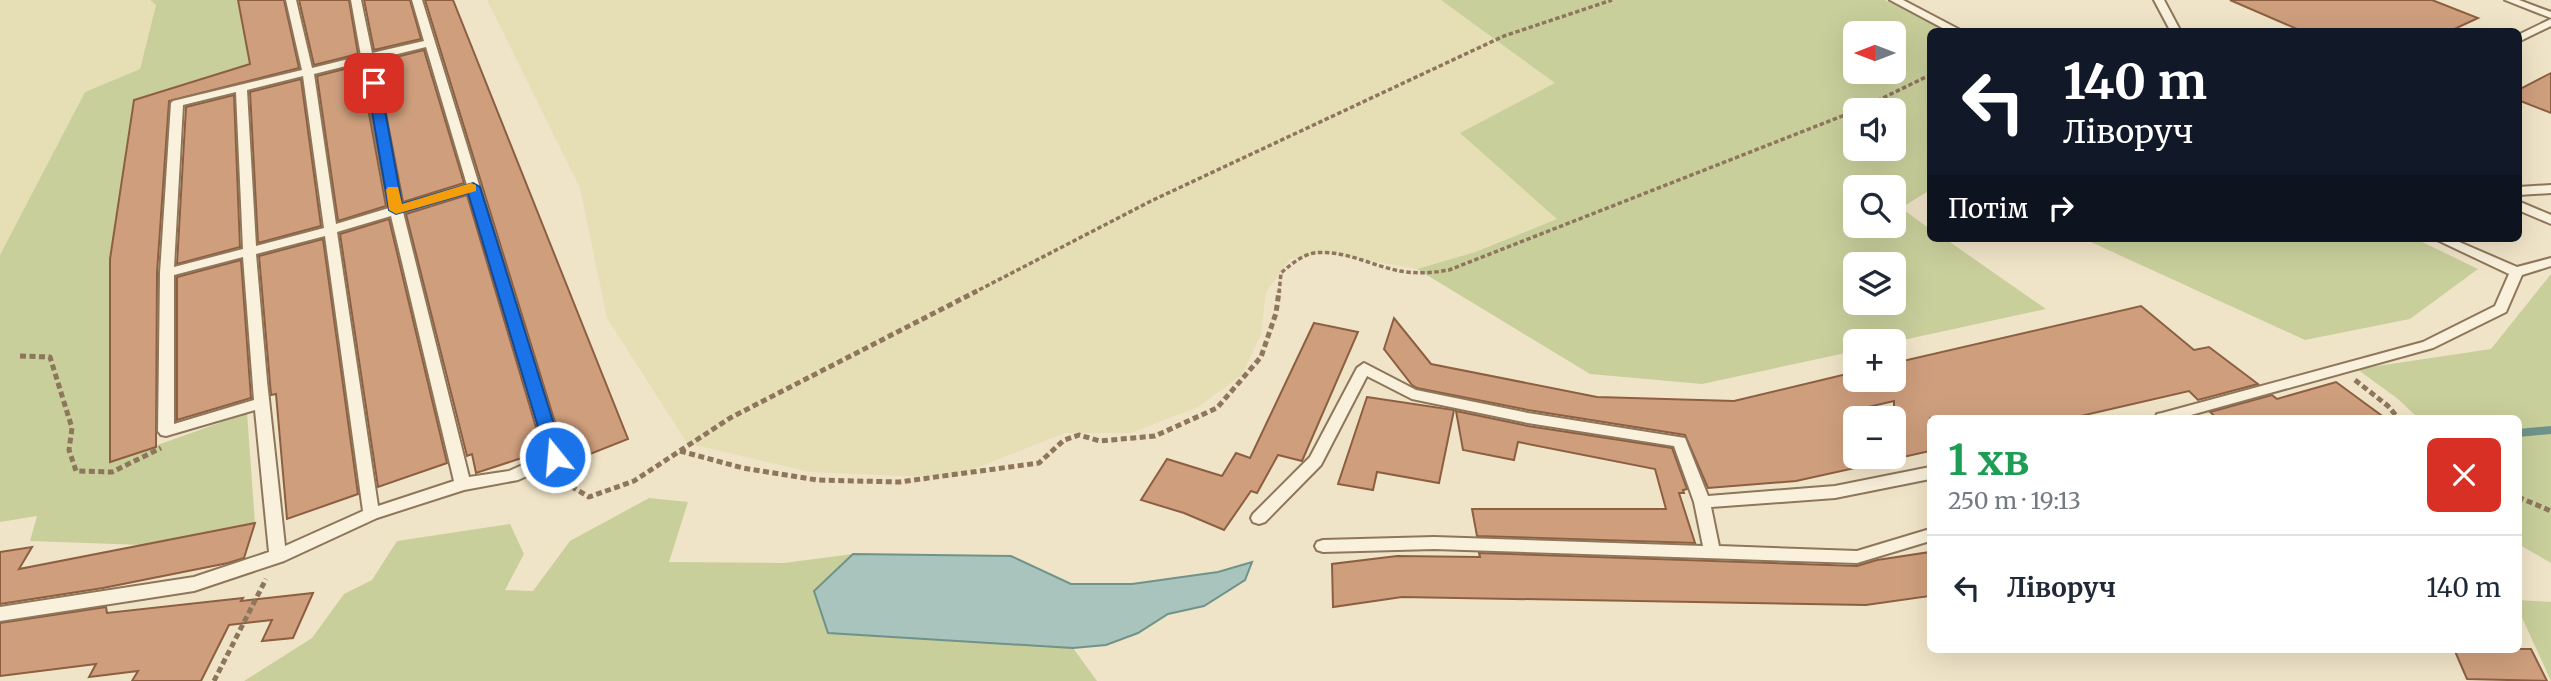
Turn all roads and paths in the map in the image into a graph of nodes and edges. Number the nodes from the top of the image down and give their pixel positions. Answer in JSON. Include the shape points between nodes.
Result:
{"nodes":[{"id":1,"x":291,"y":0,"type":"edge"},
{"id":2,"x":356,"y":0,"type":"edge"},
{"id":3,"x":417,"y":0,"type":"edge"},
{"id":4,"x":1612,"y":0,"type":"edge"},
{"id":5,"x":1895,"y":0,"type":"edge"},
{"id":6,"x":2159,"y":0,"type":"edge"},
{"id":7,"x":2510,"y":0,"type":"edge"},
{"id":8,"x":2551,"y":15,"type":"edge"},
{"id":9,"x":2551,"y":22,"type":"edge"},
{"id":10,"x":1951,"y":28,"type":"edge"},
{"id":11,"x":2174,"y":28,"type":"edge"},
{"id":12,"x":2522,"y":37,"type":"edge"},
{"id":13,"x":429,"y":43,"type":"junction"},
{"id":14,"x":369,"y":58,"type":"junction"},
{"id":15,"x":308,"y":73,"type":"junction"},
{"id":16,"x":1927,"y":76,"type":"edge"},
{"id":17,"x":241,"y":88,"type":"junction"},
{"id":18,"x":1883,"y":98,"type":"edge"},
{"id":19,"x":1843,"y":116,"type":"edge"},
{"id":20,"x":473,"y":187,"type":"junction"},
{"id":21,"x":2551,"y":189,"type":"edge"},
{"id":22,"x":2522,"y":191,"type":"edge"},
{"id":23,"x":2522,"y":207,"type":"edge"},
{"id":24,"x":396,"y":210,"type":"junction"},
{"id":25,"x":2551,"y":220,"type":"edge"},
{"id":26,"x":331,"y":230,"type":"junction"},
{"id":27,"x":2448,"y":242,"type":"edge"},
{"id":28,"x":247,"y":252,"type":"junction"},
{"id":29,"x":2551,"y":262,"type":"edge"},
{"id":30,"x":2516,"y":272,"type":"junction"},
{"id":31,"x":167,"y":273,"type":"junction"},
{"id":32,"x":20,"y":356,"type":"dead end"},
{"id":33,"x":2340,"y":369,"type":"junction"},
{"id":34,"x":259,"y":404,"type":"junction"},
{"id":35,"x":2173,"y":415,"type":"edge"},
{"id":36,"x":2396,"y":415,"type":"edge"},
{"id":37,"x":680,"y":451,"type":"junction"},
{"id":38,"x":153,"y":452,"type":"dead end"},
{"id":39,"x":555,"y":457,"type":"junction"},
{"id":40,"x":1927,"y":474,"type":"edge"},
{"id":41,"x":463,"y":484,"type":"junction"},
{"id":42,"x":2522,"y":499,"type":"edge"},
{"id":43,"x":1702,"y":502,"type":"junction"},
{"id":44,"x":2551,"y":511,"type":"edge"},
{"id":45,"x":370,"y":514,"type":"junction"},
{"id":46,"x":1259,"y":517,"type":"dead end"},
{"id":47,"x":1927,"y":536,"type":"edge"},
{"id":48,"x":1323,"y":546,"type":"dead end"},
{"id":49,"x":1712,"y":552,"type":"junction"},
{"id":50,"x":278,"y":556,"type":"junction"},
{"id":51,"x":0,"y":614,"type":"edge"},
{"id":52,"x":214,"y":681,"type":"edge"}],
"edges":[{"from":1,"to":15,"type":"lane"},
{"from":2,"to":14,"type":"lane"},
{"from":3,"to":13,"type":"lane"},
{"from":4,"to":37,"type":"path","via":[[1504,36],[1163,195],[730,418]]},
{"from":5,"to":10,"type":"lane"},
{"from":6,"to":11,"type":"lane"},
{"from":7,"to":8,"type":"lane"},
{"from":9,"to":12,"type":"lane"},
{"from":13,"to":14,"type":"lane"},
{"from":13,"to":20,"type":"lane"},
{"from":14,"to":15,"type":"lane"},
{"from":14,"to":24,"type":"lane"},
{"from":15,"to":17,"type":"lane"},
{"from":15,"to":26,"type":"lane"},
{"from":16,"to":18,"type":"path"},
{"from":17,"to":28,"type":"lane"},
{"from":17,"to":31,"type":"lane","via":[[177,103]]},
{"from":19,"to":37,"type":"path","via":[[1449,270],[1400,271],[1354,257],[1313,253],[1281,273],[1276,313],[1261,357],[1217,408],[1155,436],[1100,441],[1079,435],[1064,440],[1039,463],[899,482],[817,480],[743,468]]},
{"from":20,"to":24,"type":"lane"},
{"from":20,"to":39,"type":"lane"},
{"from":21,"to":22,"type":"lane"},
{"from":23,"to":25,"type":"lane"},
{"from":24,"to":26,"type":"lane"},
{"from":24,"to":41,"type":"lane"},
{"from":26,"to":28,"type":"lane"},
{"from":26,"to":45,"type":"lane"},
{"from":27,"to":30,"type":"lane"},
{"from":28,"to":31,"type":"lane"},
{"from":28,"to":34,"type":"lane"},
{"from":29,"to":30,"type":"lane"},
{"from":30,"to":33,"type":"lane","via":[[2501,309],[2428,345]]},
{"from":31,"to":34,"type":"lane","via":[[166,431]]},
{"from":32,"to":38,"type":"path","via":[[50,357],[72,428],[69,450],[76,471],[97,476],[117,473]]},
{"from":33,"to":35,"type":"lane"},
{"from":33,"to":36,"type":"path"},
{"from":34,"to":50,"type":"lane"},
{"from":37,"to":39,"type":"path","via":[[634,481],[589,497],[569,485]]},
{"from":39,"to":41,"type":"lane","via":[[512,476]]},
{"from":40,"to":43,"type":"lane","via":[[1835,492]]},
{"from":41,"to":45,"type":"lane"},
{"from":42,"to":44,"type":"path"},
{"from":43,"to":46,"type":"lane","via":[[1680,442],[1412,394],[1364,368],[1316,461]]},
{"from":43,"to":49,"type":"lane"},
{"from":45,"to":50,"type":"lane"},
{"from":47,"to":49,"type":"lane","via":[[1857,557]]},
{"from":48,"to":49,"type":"lane","via":[[1434,543]]},
{"from":50,"to":51,"type":"lane","via":[[194,584]]},
{"from":50,"to":52,"type":"path"}]}
